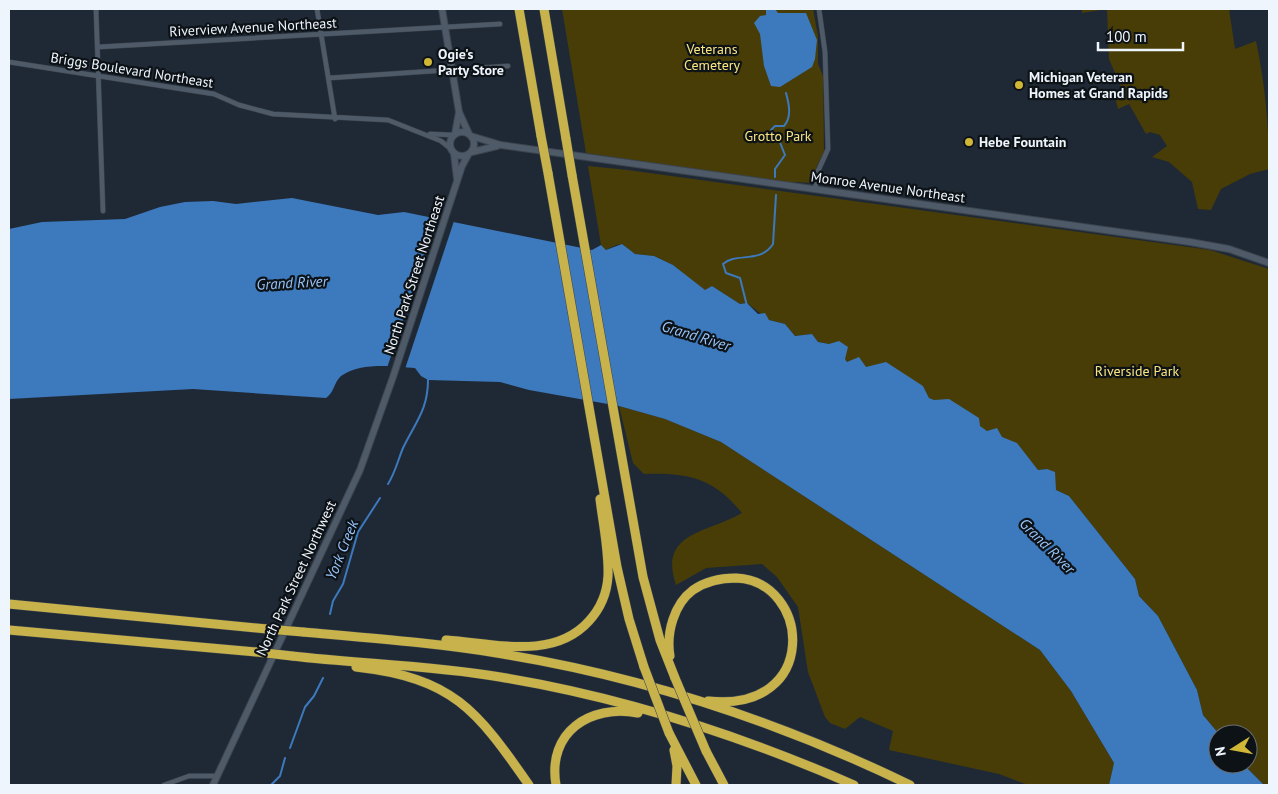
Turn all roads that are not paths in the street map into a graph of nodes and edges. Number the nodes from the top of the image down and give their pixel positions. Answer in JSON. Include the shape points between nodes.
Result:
{"nodes":[{"id":1,"x":96,"y":9,"type":"edge"},
{"id":2,"x":317,"y":9,"type":"edge"},
{"id":3,"x":442,"y":9,"type":"edge"},
{"id":4,"x":519,"y":9,"type":"edge"},
{"id":5,"x":544,"y":9,"type":"edge"},
{"id":6,"x":819,"y":9,"type":"edge"},
{"id":7,"x":500,"y":24,"type":"dead end"},
{"id":8,"x":445,"y":28,"type":"junction"},
{"id":9,"x":321,"y":35,"type":"junction"},
{"id":10,"x":98,"y":47,"type":"junction"},
{"id":11,"x":9,"y":62,"type":"edge"},
{"id":12,"x":508,"y":66,"type":"dead end"},
{"id":13,"x":453,"y":69,"type":"junction"},
{"id":14,"x":100,"y":76,"type":"junction"},
{"id":15,"x":329,"y":78,"type":"junction"},
{"id":16,"x":459,"y":112,"type":"junction"},
{"id":17,"x":335,"y":119,"type":"junction"},
{"id":18,"x":425,"y":134,"type":"junction"},
{"id":19,"x":454,"y":135,"type":"junction"},
{"id":20,"x":470,"y":135,"type":"junction"},
{"id":21,"x":500,"y":145,"type":"junction"},
{"id":22,"x":452,"y":151,"type":"junction"},
{"id":23,"x":470,"y":153,"type":"junction"},
{"id":24,"x":458,"y":180,"type":"junction"},
{"id":25,"x":815,"y":190,"type":"junction"},
{"id":26,"x":103,"y":211,"type":"dead end"},
{"id":27,"x":1269,"y":262,"type":"edge"},
{"id":28,"x":393,"y":377,"type":"joint"},
{"id":29,"x":598,"y":459,"type":"junction"},
{"id":30,"x":9,"y":604,"type":"edge"},
{"id":31,"x":9,"y":630,"type":"edge"},
{"id":32,"x":400,"y":640,"type":"junction"},
{"id":33,"x":294,"y":656,"type":"junction"},
{"id":34,"x":673,"y":675,"type":"junction"},
{"id":35,"x":693,"y":699,"type":"junction"},
{"id":36,"x":683,"y":720,"type":"junction"},
{"id":37,"x":669,"y":733,"type":"junction"},
{"id":38,"x":217,"y":776,"type":"junction"},
{"id":39,"x":164,"y":785,"type":"edge"},
{"id":40,"x":212,"y":785,"type":"edge"},
{"id":41,"x":529,"y":785,"type":"edge"},
{"id":42,"x":556,"y":785,"type":"edge"},
{"id":43,"x":676,"y":785,"type":"edge"},
{"id":44,"x":696,"y":785,"type":"edge"},
{"id":45,"x":724,"y":785,"type":"edge"},
{"id":46,"x":854,"y":785,"type":"edge"},
{"id":47,"x":910,"y":785,"type":"edge"}],
"edges":[{"from":1,"to":10,"type":"street"},
{"from":2,"to":9,"type":"street"},
{"from":3,"to":8,"type":"main road"},
{"from":4,"to":29,"type":"highway","bridge":true},
{"from":5,"to":34,"type":"highway","bridge":true,"via":[[643,577]]},
{"from":6,"to":25,"type":"street","via":[[825,52],[828,149],[818,171]]},
{"from":7,"to":8,"type":"street","name":"Riverview Avenue Northeast"},
{"from":8,"to":9,"type":"street","name":"Riverview Avenue Northeast"},
{"from":8,"to":13,"type":"main road"},
{"from":9,"to":10,"type":"street","name":"Riverview Avenue Northeast"},
{"from":9,"to":15,"type":"street"},
{"from":10,"to":14,"type":"street"},
{"from":11,"to":14,"type":"street","name":"Briggs Boulevard Northeast"},
{"from":12,"to":13,"type":"street"},
{"from":13,"to":15,"type":"street"},
{"from":13,"to":16,"type":"main road"},
{"from":14,"to":17,"type":"street","name":"Briggs Boulevard Northeast","via":[[220,95],[239,105],[273,114]]},
{"from":14,"to":26,"type":"street"},
{"from":15,"to":17,"type":"street"},
{"from":16,"to":19,"type":"main road"},
{"from":16,"to":20,"type":"main road"},
{"from":17,"to":18,"type":"street","name":"Briggs Boulevard Northeast","via":[[388,120]]},
{"from":18,"to":19,"type":"street","name":"Briggs Boulevard Northeast"},
{"from":18,"to":22,"type":"street","name":"Briggs Boulevard Northeast","via":[[446,144]]},
{"from":19,"to":20,"type":"main road"},
{"from":19,"to":22,"type":"main road","via":[[450,142]]},
{"from":20,"to":21,"type":"main road","name":"Monroe Avenue Northeast"},
{"from":20,"to":23,"type":"main road","via":[[474,142]]},
{"from":21,"to":23,"type":"main road","name":"Monroe Avenue Northeast"},
{"from":21,"to":25,"type":"main road","name":"Monroe Avenue Northeast"},
{"from":22,"to":23,"type":"main road","via":[[460,156]]},
{"from":22,"to":24,"type":"main road","name":"North Park Street Northeast"},
{"from":23,"to":24,"type":"main road","name":"North Park Street Northeast"},
{"from":24,"to":28,"type":"main road","name":"North Park Street Northeast"},
{"from":25,"to":27,"type":"main road","name":"Monroe Avenue Northeast","via":[[1198,243]]},
{"from":28,"to":38,"type":"main road","name":"North Park Street Northwest","via":[[360,470]]},
{"from":29,"to":32,"type":"highway","via":[[608,576],[602,601],[585,625],[567,638],[539,646]]},
{"from":29,"to":37,"type":"highway","bridge":true,"via":[[621,585],[644,667]]},
{"from":30,"to":32,"type":"highway","bridge":true},
{"from":31,"to":33,"type":"highway","bridge":true},
{"from":32,"to":35,"type":"highway","via":[[505,654]]},
{"from":33,"to":36,"type":"highway","via":[[423,666],[500,677],[558,688]]},
{"from":33,"to":41,"type":"highway","via":[[402,674],[438,688],[475,714]]},
{"from":34,"to":35,"type":"highway","via":[[670,632],[677,608],[693,590],[722,578],[744,579],[762,586],[776,597],[788,613],[792,631],[793,648],[783,674],[772,687],[738,702]]},
{"from":34,"to":45,"type":"highway","bridge":true},
{"from":35,"to":47,"type":"highway","via":[[791,733]]},
{"from":36,"to":42,"type":"highway","via":[[620,710],[584,719],[568,733],[560,747],[556,761]]},
{"from":36,"to":46,"type":"highway","via":[[754,744]]},
{"from":37,"to":43,"type":"highway","via":[[677,766]]},
{"from":37,"to":44,"type":"highway"},
{"from":38,"to":39,"type":"street","via":[[189,776]]},
{"from":38,"to":40,"type":"main road","name":"North Park Street Northwest"}]}
